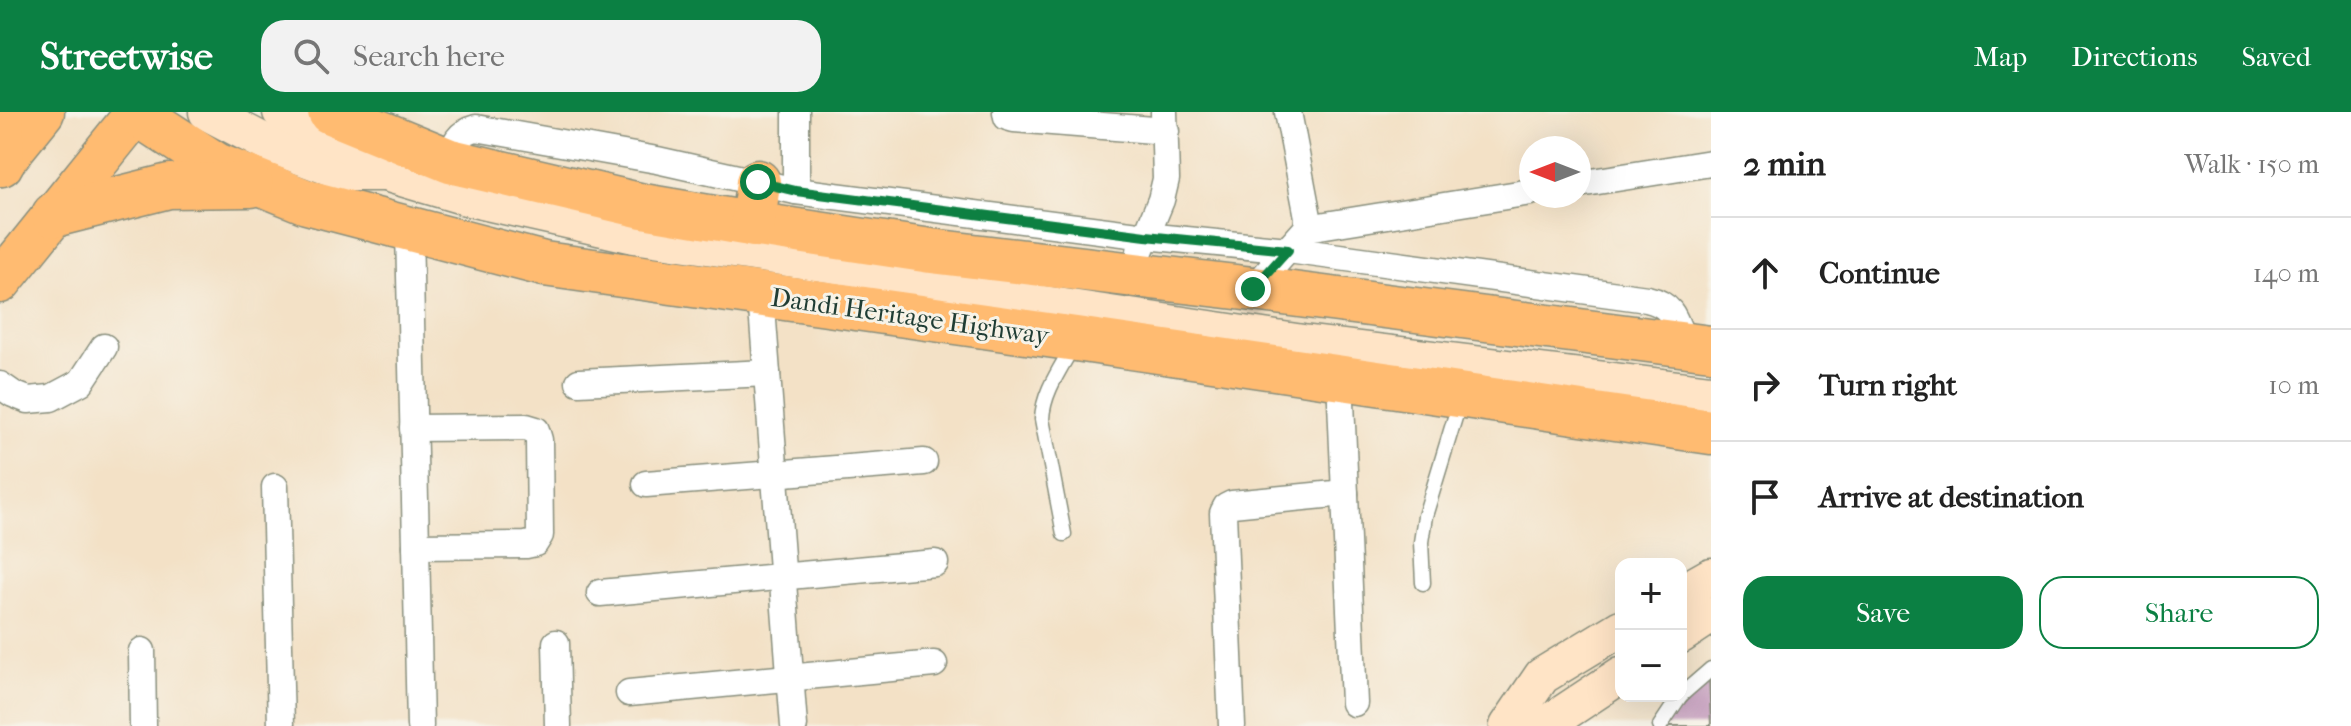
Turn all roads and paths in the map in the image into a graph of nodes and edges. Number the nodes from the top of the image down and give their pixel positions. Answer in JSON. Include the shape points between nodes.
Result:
{"nodes":[{"id":1,"x":2,"y":112,"type":"edge"},
{"id":2,"x":43,"y":112,"type":"edge"},
{"id":3,"x":136,"y":112,"type":"edge"},
{"id":4,"x":207,"y":112,"type":"edge"},
{"id":5,"x":281,"y":112,"type":"edge"},
{"id":6,"x":330,"y":112,"type":"edge"},
{"id":7,"x":796,"y":112,"type":"edge"},
{"id":8,"x":1006,"y":112,"type":"edge"},
{"id":9,"x":1288,"y":112,"type":"edge"},
{"id":10,"x":1165,"y":122,"type":"edge"},
{"id":11,"x":377,"y":140,"type":"edge"},
{"id":12,"x":450,"y":161,"type":"junction"},
{"id":13,"x":1711,"y":163,"type":"edge"},
{"id":14,"x":0,"y":165,"type":"edge"},
{"id":15,"x":1591,"y":182,"type":"edge"},
{"id":16,"x":265,"y":185,"type":"junction"},
{"id":17,"x":777,"y":186,"type":"junction"},
{"id":18,"x":1519,"y":194,"type":"edge"},
{"id":19,"x":54,"y":215,"type":"junction"},
{"id":20,"x":753,"y":225,"type":"junction"},
{"id":21,"x":1307,"y":228,"type":"junction"},
{"id":22,"x":409,"y":230,"type":"junction"},
{"id":23,"x":1288,"y":250,"type":"junction"},
{"id":24,"x":1138,"y":255,"type":"junction"},
{"id":25,"x":0,"y":282,"type":"edge"},
{"id":26,"x":989,"y":288,"type":"junction"},
{"id":27,"x":1253,"y":289,"type":"junction"},
{"id":28,"x":761,"y":295,"type":"junction"},
{"id":29,"x":1076,"y":339,"type":"junction"},
{"id":30,"x":104,"y":347,"type":"dead end"},
{"id":31,"x":1702,"y":352,"type":"edge"},
{"id":32,"x":767,"y":373,"type":"junction"},
{"id":33,"x":1340,"y":378,"type":"junction"},
{"id":34,"x":579,"y":382,"type":"dead end"},
{"id":35,"x":0,"y":385,"type":"edge"},
{"id":36,"x":1711,"y":393,"type":"edge"},
{"id":37,"x":1462,"y":396,"type":"junction"},
{"id":38,"x":413,"y":428,"type":"junction"},
{"id":39,"x":1711,"y":432,"type":"edge"},
{"id":40,"x":924,"y":462,"type":"dead end"},
{"id":41,"x":775,"y":474,"type":"junction"},
{"id":42,"x":646,"y":484,"type":"dead end"},
{"id":43,"x":275,"y":487,"type":"dead end"},
{"id":44,"x":1345,"y":493,"type":"junction"},
{"id":45,"x":1064,"y":534,"type":"dead end"},
{"id":46,"x":416,"y":546,"type":"junction"},
{"id":47,"x":935,"y":563,"type":"dead end"},
{"id":48,"x":783,"y":576,"type":"junction"},
{"id":49,"x":1711,"y":576,"type":"edge"},
{"id":50,"x":1423,"y":583,"type":"dead end"},
{"id":51,"x":1687,"y":590,"type":"edge"},
{"id":52,"x":600,"y":593,"type":"dead end"},
{"id":53,"x":1711,"y":615,"type":"edge"},
{"id":54,"x":1618,"y":630,"type":"edge"},
{"id":55,"x":1687,"y":631,"type":"edge"},
{"id":56,"x":556,"y":643,"type":"dead end"},
{"id":57,"x":142,"y":651,"type":"dead end"},
{"id":58,"x":934,"y":664,"type":"dead end"},
{"id":59,"x":1711,"y":669,"type":"edge"},
{"id":60,"x":791,"y":678,"type":"junction"},
{"id":61,"x":1615,"y":679,"type":"edge"},
{"id":62,"x":1687,"y":691,"type":"edge"},
{"id":63,"x":629,"y":693,"type":"dead end"},
{"id":64,"x":1677,"y":702,"type":"edge"},
{"id":65,"x":1354,"y":703,"type":"dead end"},
{"id":66,"x":143,"y":726,"type":"edge"},
{"id":67,"x":281,"y":726,"type":"edge"},
{"id":68,"x":420,"y":726,"type":"edge"},
{"id":69,"x":558,"y":726,"type":"edge"},
{"id":70,"x":794,"y":726,"type":"edge"},
{"id":71,"x":1232,"y":726,"type":"edge"},
{"id":72,"x":1508,"y":726,"type":"edge"},
{"id":73,"x":1544,"y":726,"type":"edge"},
{"id":74,"x":1660,"y":726,"type":"edge"}],
"edges":[{"from":1,"to":14,"type":"highway"},
{"from":2,"to":14,"type":"main road"},
{"from":3,"to":16,"type":"highway","name":"Dandi Heritage Highway","via":[[216,165]]},
{"from":3,"to":19,"type":"main road"},
{"from":4,"to":11,"type":"main road","via":[[268,144],[345,173]]},
{"from":5,"to":11,"type":"main road","via":[[355,149]]},
{"from":6,"to":11,"type":"highway"},
{"from":7,"to":17,"type":"street"},
{"from":8,"to":10,"type":"street","via":[[1014,119]]},
{"from":9,"to":21,"type":"street"},
{"from":10,"to":24,"type":"street","via":[[1166,179]]},
{"from":11,"to":12,"type":"highway"},
{"from":11,"to":26,"type":"main road","via":[[473,199],[634,235]]},
{"from":12,"to":17,"type":"street","via":[[457,138],[476,128]]},
{"from":12,"to":20,"type":"highway","via":[[643,206]]},
{"from":13,"to":15,"type":"street"},
{"from":16,"to":19,"type":"highway","via":[[169,186]]},
{"from":16,"to":22,"type":"highway","name":"Dandi Heritage Highway"},
{"from":17,"to":20,"type":"highway"},
{"from":17,"to":24,"type":"street"},
{"from":18,"to":21,"type":"street"},
{"from":19,"to":25,"type":"main road"},
{"from":20,"to":24,"type":"highway","via":[[931,251]]},
{"from":21,"to":23,"type":"street"},
{"from":22,"to":28,"type":"highway","name":"Dandi Heritage Highway","via":[[544,264]]},
{"from":22,"to":38,"type":"street"},
{"from":23,"to":24,"type":"street"},
{"from":23,"to":27,"type":"street"},
{"from":23,"to":31,"type":"street","via":[[1662,302]]},
{"from":24,"to":27,"type":"highway"},
{"from":26,"to":31,"type":"main road","via":[[1021,281]]},
{"from":26,"to":36,"type":"main road","via":[[1017,300],[1273,339]]},
{"from":27,"to":31,"type":"highway"},
{"from":28,"to":29,"type":"highway","name":"Dandi Heritage Highway"},
{"from":28,"to":32,"type":"street"},
{"from":29,"to":33,"type":"highway","name":"Dandi Heritage Highway"},
{"from":29,"to":45,"type":"lane","via":[[1042,406]]},
{"from":30,"to":35,"type":"street","via":[[81,382],[51,398],[28,400]]},
{"from":32,"to":34,"type":"street"},
{"from":32,"to":41,"type":"street"},
{"from":33,"to":37,"type":"highway","name":"Dandi Heritage Highway"},
{"from":33,"to":44,"type":"street"},
{"from":37,"to":39,"type":"highway","name":"Dandi Heritage Highway"},
{"from":37,"to":50,"type":"lane","via":[[1425,516]]},
{"from":38,"to":46,"type":"street"},
{"from":38,"to":46,"type":"street","via":[[526,427],[536,430],[539,440],[540,535],[535,543]]},
{"from":40,"to":41,"type":"street"},
{"from":41,"to":42,"type":"street"},
{"from":41,"to":48,"type":"street"},
{"from":43,"to":67,"type":"street"},
{"from":44,"to":65,"type":"street"},
{"from":44,"to":71,"type":"street","via":[[1232,504],[1223,513]]},
{"from":46,"to":68,"type":"street"},
{"from":47,"to":48,"type":"street"},
{"from":48,"to":52,"type":"street"},
{"from":48,"to":60,"type":"street"},
{"from":49,"to":51,"type":"main road"},
{"from":53,"to":55,"type":"main road"},
{"from":54,"to":72,"type":"main road","via":[[1542,676]]},
{"from":56,"to":69,"type":"street"},
{"from":57,"to":66,"type":"street"},
{"from":58,"to":60,"type":"street"},
{"from":59,"to":62,"type":"lane"},
{"from":60,"to":63,"type":"street"},
{"from":60,"to":70,"type":"street"},
{"from":61,"to":73,"type":"main road"},
{"from":64,"to":74,"type":"lane"}]}
